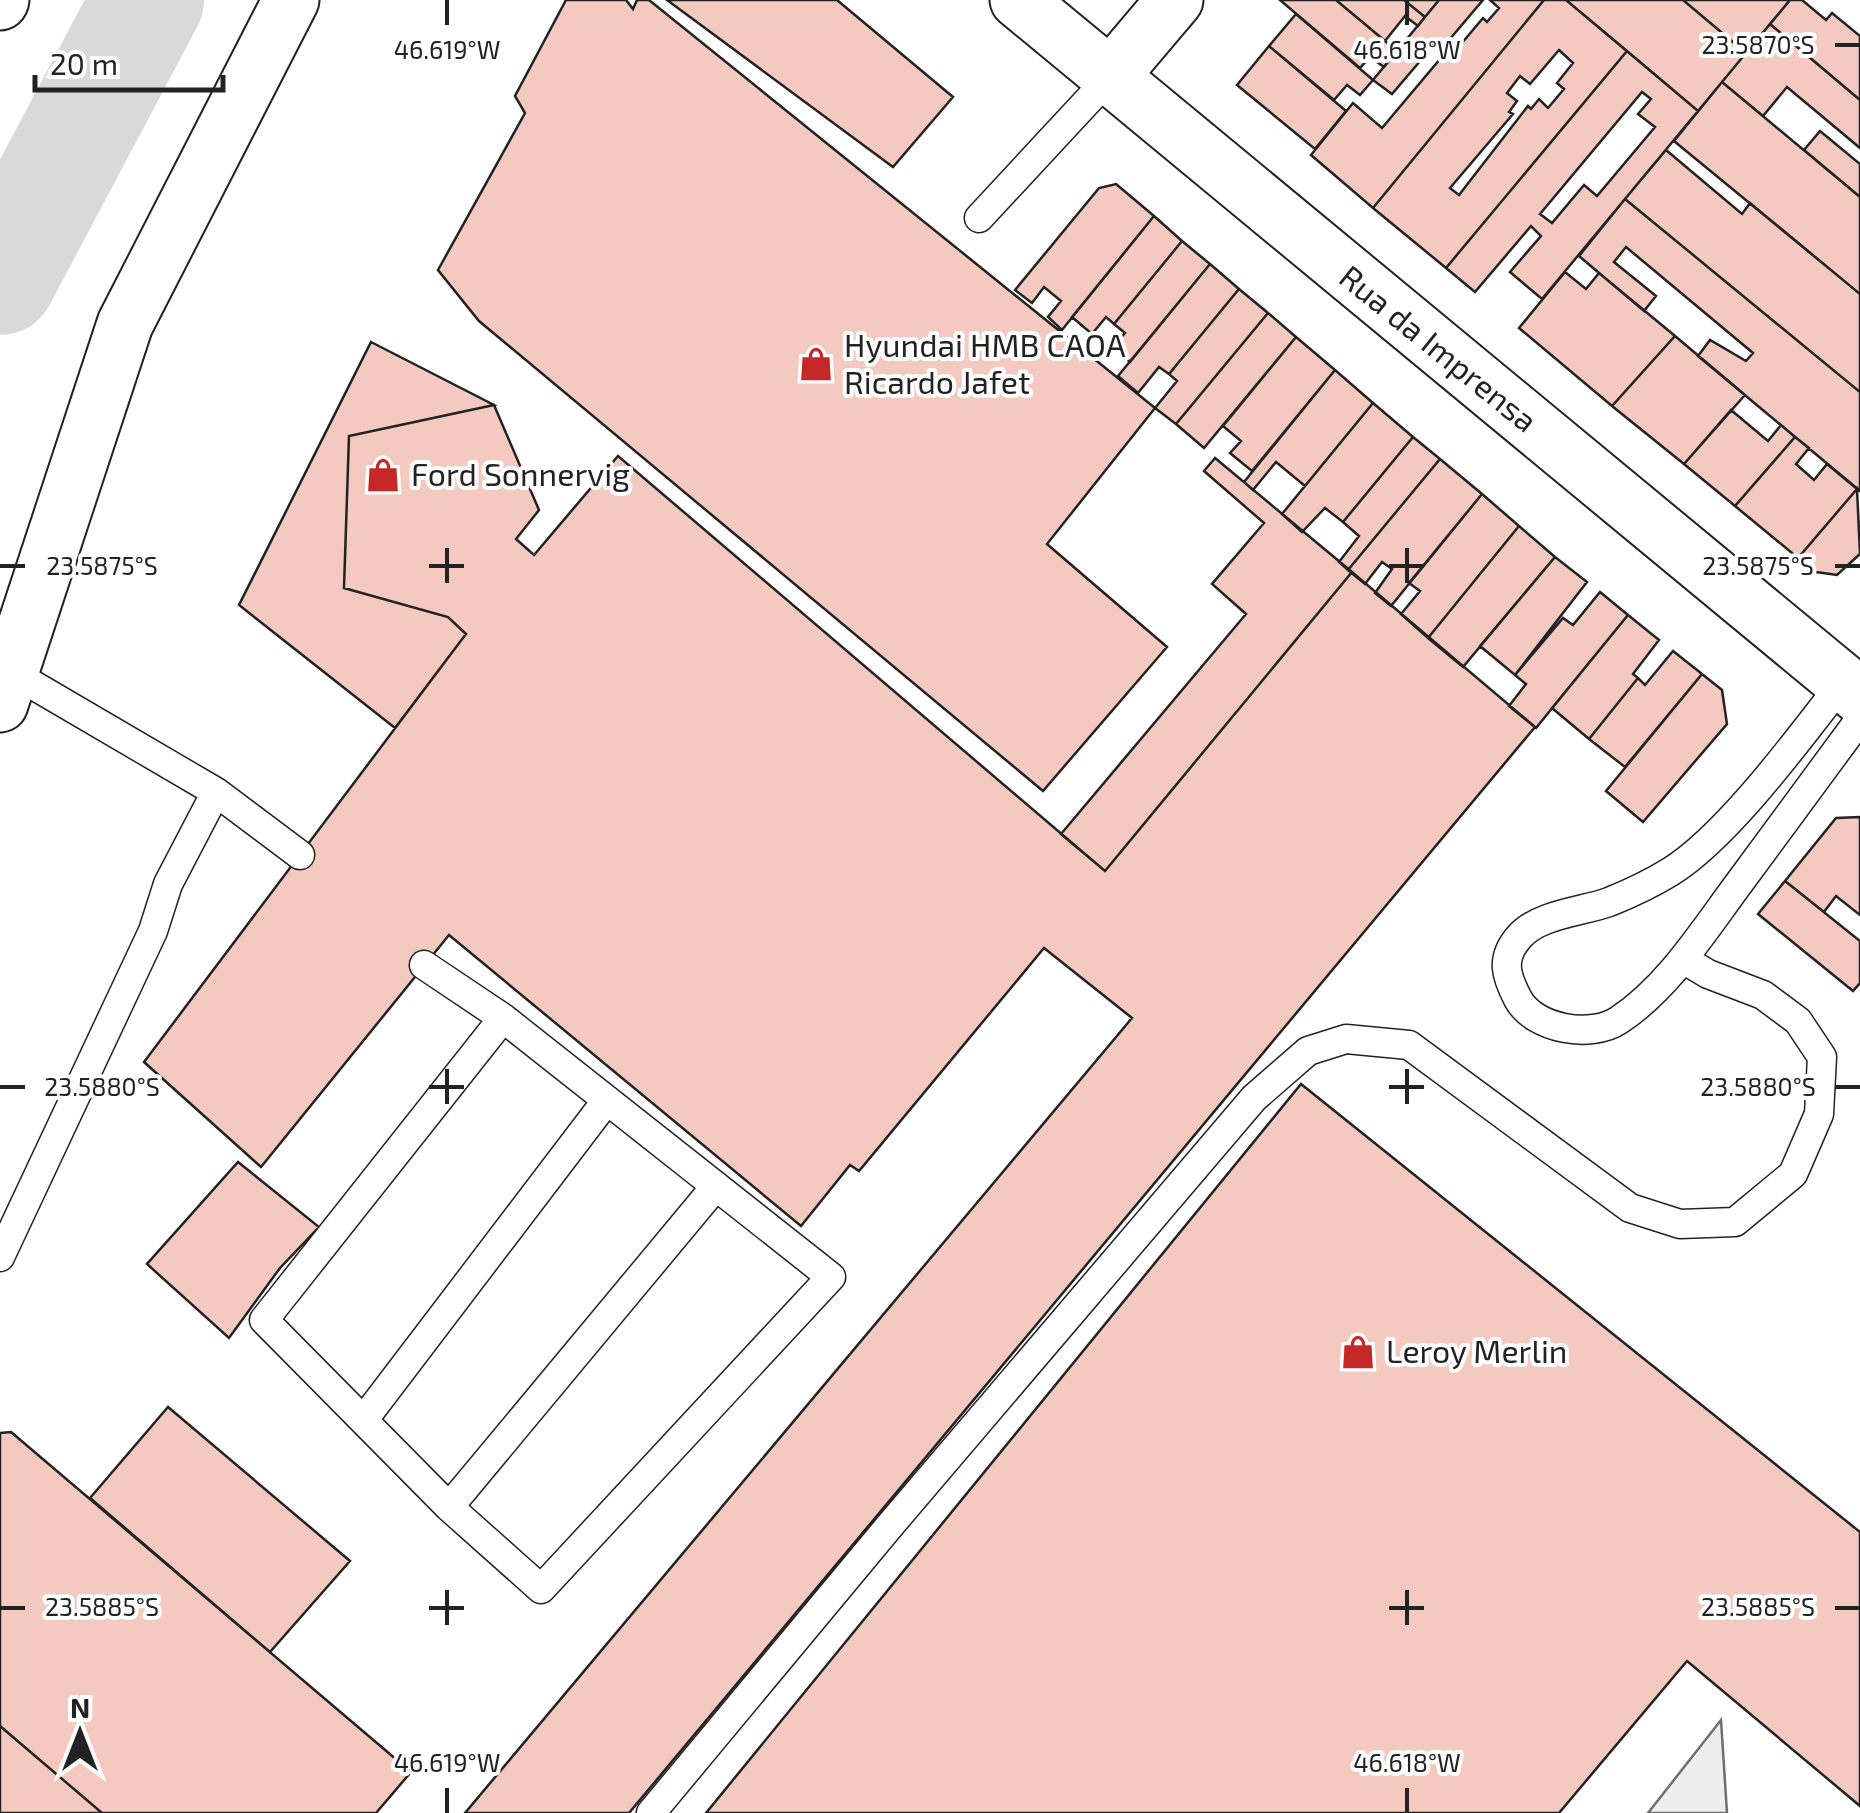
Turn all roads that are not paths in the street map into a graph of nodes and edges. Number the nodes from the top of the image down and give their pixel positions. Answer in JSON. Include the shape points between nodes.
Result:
{"nodes":[{"id":1,"x":290,"y":0,"type":"edge"},
{"id":2,"x":1018,"y":0,"type":"edge"},
{"id":3,"x":1175,"y":0,"type":"edge"},
{"id":4,"x":1109,"y":78,"type":"junction"},
{"id":5,"x":979,"y":218,"type":"dead end"},
{"id":6,"x":6,"y":688,"type":"edge"},
{"id":7,"x":1856,"y":689,"type":"edge"},
{"id":8,"x":216,"y":792,"type":"junction"},
{"id":9,"x":300,"y":854,"type":"dead end"},
{"id":10,"x":1684,"y":959,"type":"junction"},
{"id":11,"x":424,"y":965,"type":"dead end"},
{"id":12,"x":502,"y":1018,"type":"junction"},
{"id":13,"x":607,"y":1100,"type":"junction"},
{"id":14,"x":716,"y":1186,"type":"junction"},
{"id":15,"x":0,"y":1257,"type":"edge"},
{"id":16,"x":365,"y":1418,"type":"junction"},
{"id":17,"x":449,"y":1507,"type":"junction"},
{"id":18,"x":651,"y":1813,"type":"edge"}],
"edges":[{"from":1,"to":6,"type":"street","via":[[125,324]]},
{"from":2,"to":4,"type":"street","name":"Rua da Imprensa"},
{"from":3,"to":4,"type":"street"},
{"from":4,"to":5,"type":"lane"},
{"from":4,"to":7,"type":"street","name":"Rua da Imprensa"},
{"from":6,"to":8,"type":"lane"},
{"from":7,"to":10,"type":"lane"},
{"from":7,"to":10,"type":"lane","via":[[1792,747],[1699,852],[1610,902],[1543,921],[1521,934],[1505,962],[1524,1011],[1590,1030],[1617,1022]]},
{"from":8,"to":9,"type":"lane"},
{"from":8,"to":15,"type":"lane"},
{"from":10,"to":18,"type":"lane","via":[[1763,995],[1798,1021],[1822,1057],[1819,1114],[1793,1174],[1735,1222],[1680,1224],[1630,1208],[1409,1045],[1346,1039],[1308,1052],[1254,1098]]},
{"from":11,"to":12,"type":"lane"},
{"from":12,"to":13,"type":"lane"},
{"from":12,"to":16,"type":"lane","via":[[264,1320]]},
{"from":13,"to":14,"type":"lane"},
{"from":13,"to":16,"type":"lane"},
{"from":14,"to":17,"type":"lane"},
{"from":14,"to":17,"type":"lane","via":[[831,1278],[541,1589]]},
{"from":16,"to":17,"type":"lane"}]}
